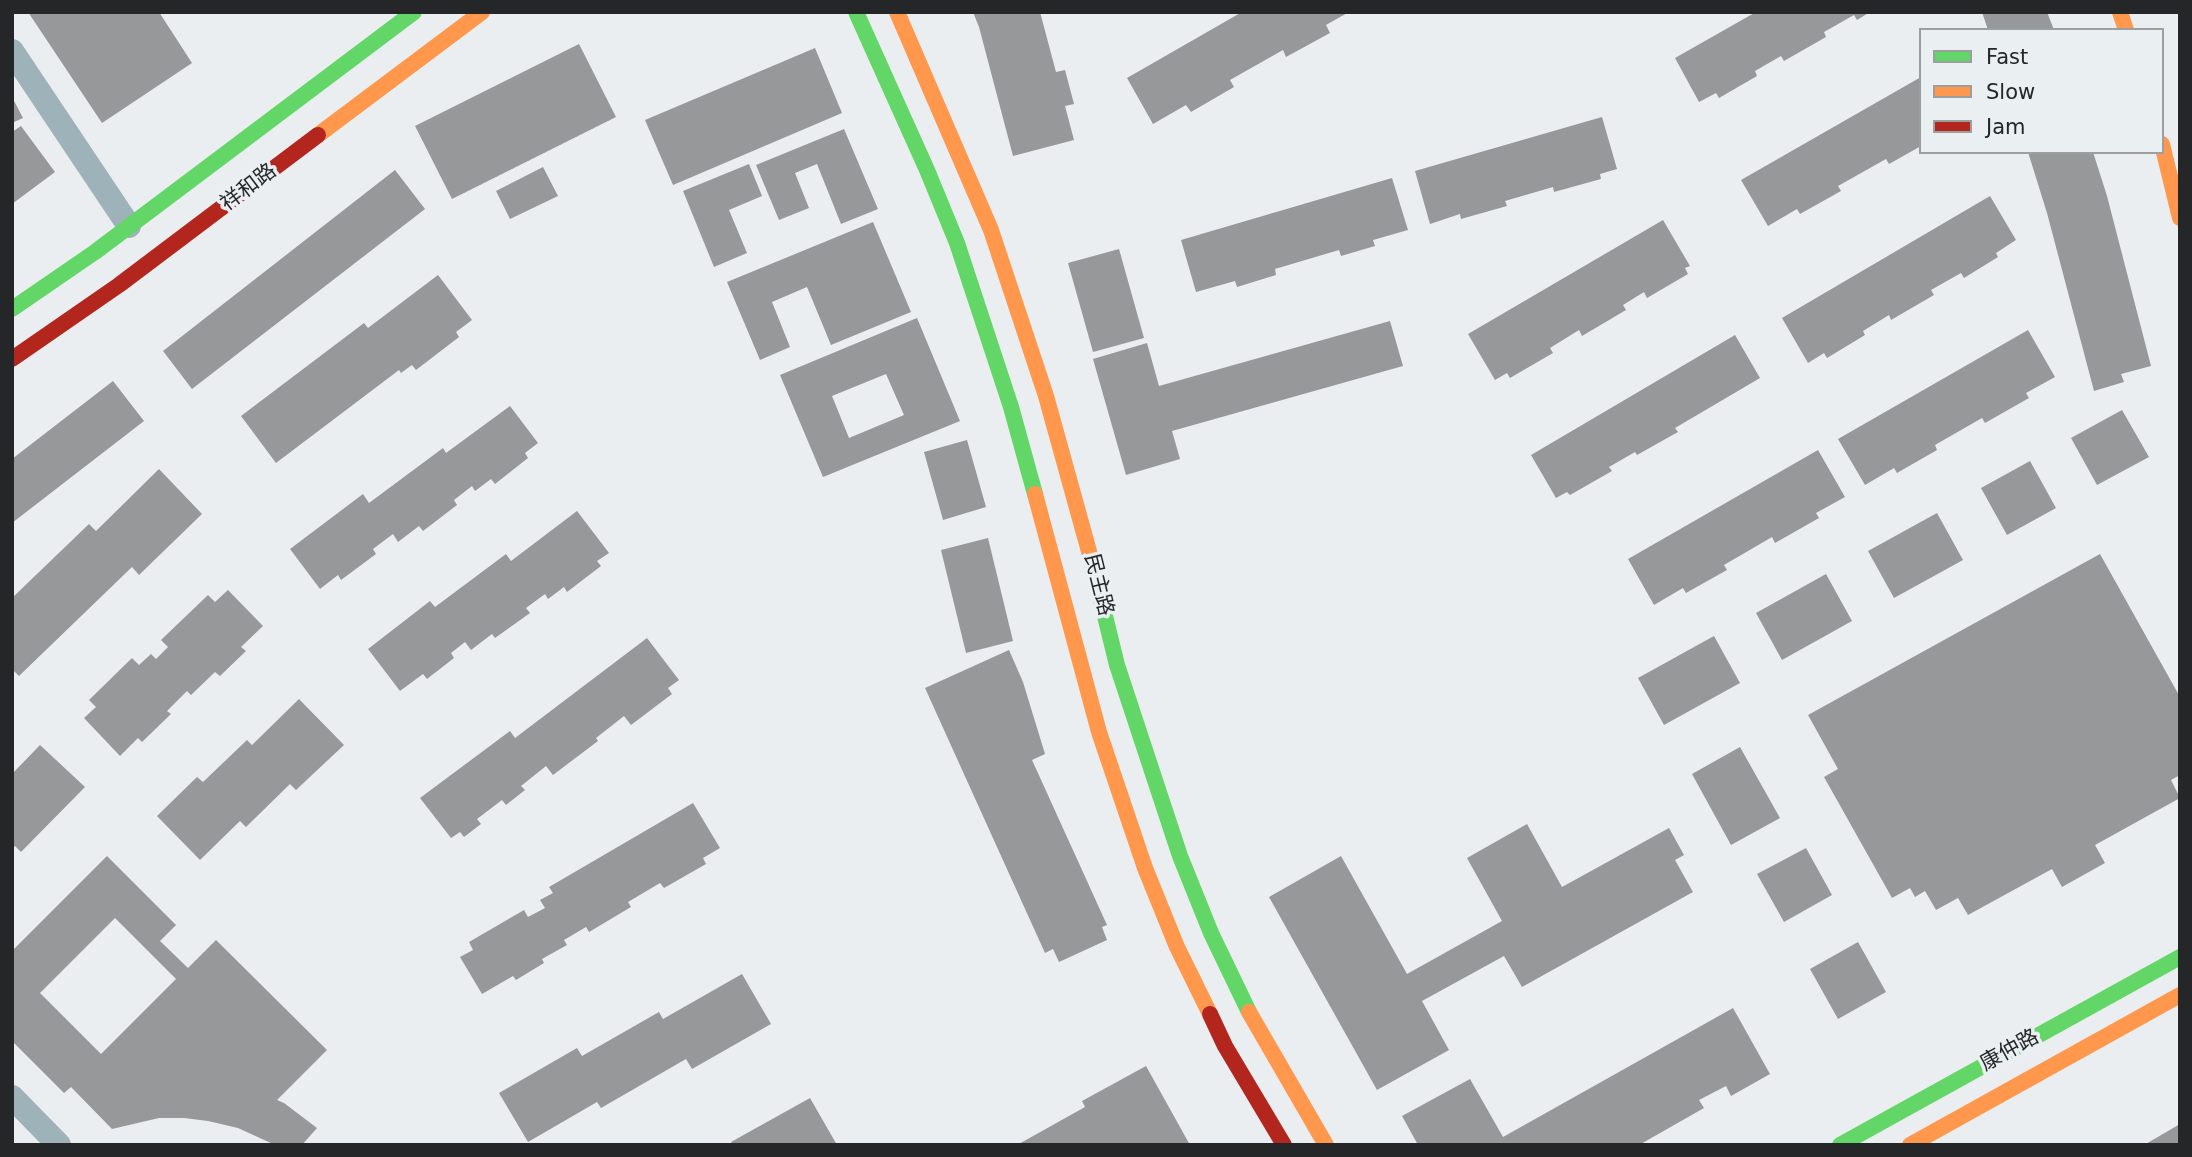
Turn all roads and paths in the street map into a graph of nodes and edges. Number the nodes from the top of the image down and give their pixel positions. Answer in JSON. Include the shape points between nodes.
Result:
{"nodes":[{"id":1,"x":414,"y":12,"type":"edge"},
{"id":2,"x":482,"y":12,"type":"edge"},
{"id":3,"x":856,"y":12,"type":"edge"},
{"id":4,"x":897,"y":12,"type":"edge"},
{"id":5,"x":12,"y":51,"type":"edge"},
{"id":6,"x":2164,"y":152,"type":"edge"},
{"id":7,"x":2180,"y":218,"type":"edge"},
{"id":8,"x":129,"y":226,"type":"junction"},
{"id":9,"x":12,"y":309,"type":"edge"},
{"id":10,"x":12,"y":359,"type":"edge"},
{"id":11,"x":2180,"y":957,"type":"edge"},
{"id":12,"x":2180,"y":995,"type":"edge"},
{"id":13,"x":12,"y":1097,"type":"edge"},
{"id":14,"x":59,"y":1145,"type":"edge"},
{"id":15,"x":1284,"y":1145,"type":"edge"},
{"id":16,"x":1326,"y":1145,"type":"edge"},
{"id":17,"x":1840,"y":1145,"type":"edge"},
{"id":18,"x":1910,"y":1145,"type":"edge"}],
"edges":[{"from":1,"to":8,"type":"main road","name":"祥和路"},
{"from":2,"to":10,"type":"main road","name":"祥和路","via":[[119,285]]},
{"from":3,"to":15,"type":"main road","name":"民主路","via":[[957,243],[1015,420],[1099,732],[1146,868],[1177,947],[1225,1046]]},
{"from":4,"to":16,"type":"main road","name":"民主路","via":[[991,230],[1046,396],[1121,676],[1180,856],[1258,1029]]},
{"from":5,"to":8,"type":"street"},
{"from":6,"to":7,"type":"main road"},
{"from":8,"to":9,"type":"main road","name":"祥和路"},
{"from":11,"to":17,"type":"main road","name":"康仲路"},
{"from":12,"to":18,"type":"main road","name":"康仲路"},
{"from":13,"to":14,"type":"street"}]}
